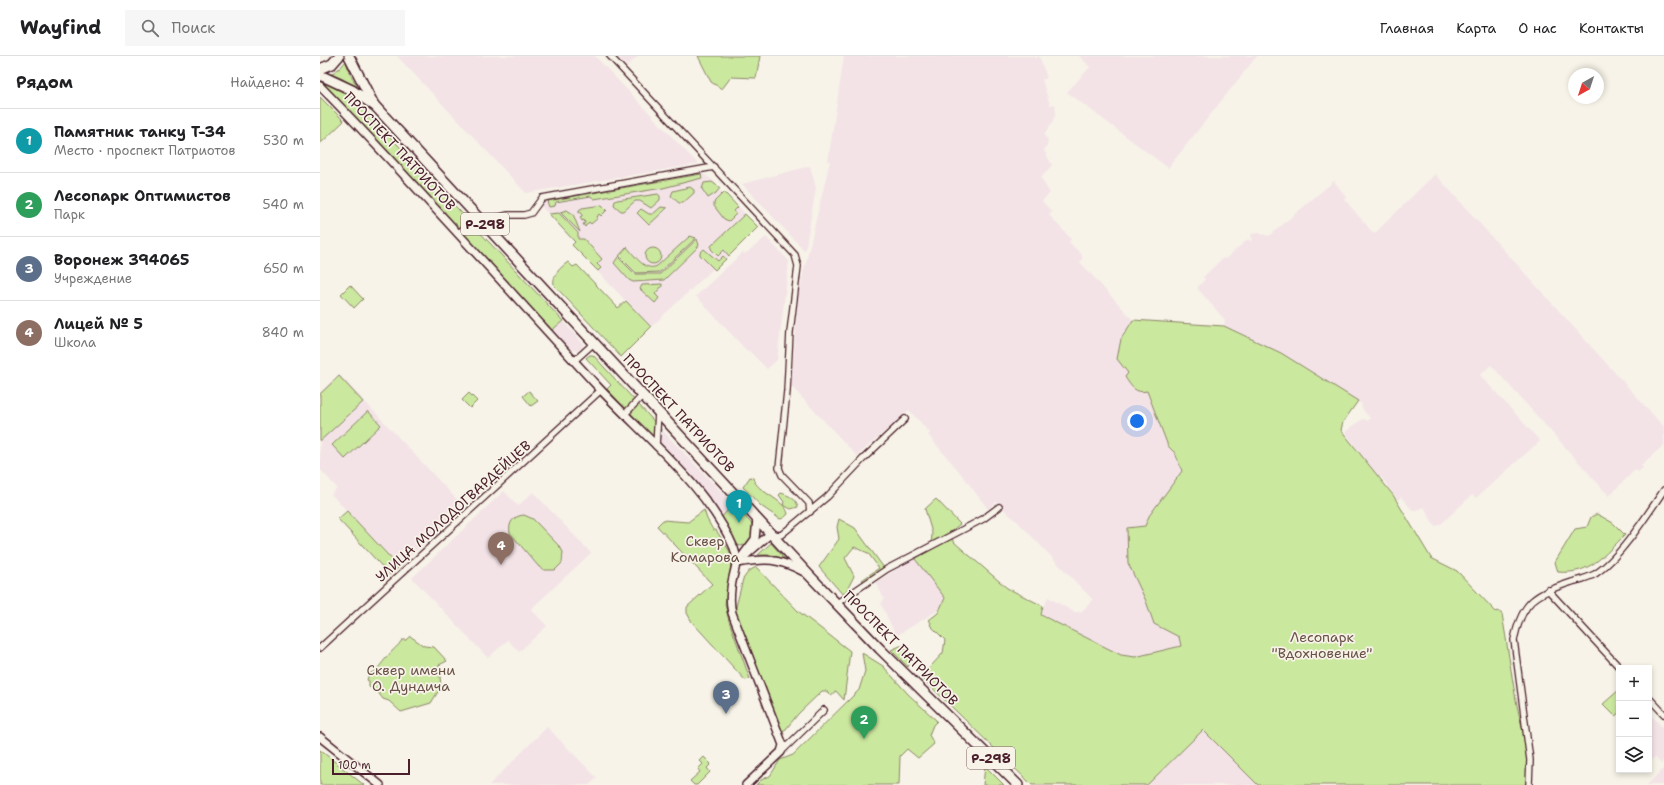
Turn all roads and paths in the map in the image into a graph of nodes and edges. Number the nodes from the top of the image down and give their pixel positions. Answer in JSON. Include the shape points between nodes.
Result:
{"nodes":[{"id":1,"x":339,"y":56,"type":"edge"},
{"id":2,"x":349,"y":56,"type":"edge"},
{"id":3,"x":610,"y":56,"type":"edge"},
{"id":4,"x":320,"y":69,"type":"edge"},
{"id":5,"x":320,"y":75,"type":"edge"},
{"id":6,"x":320,"y":86,"type":"edge"},
{"id":7,"x":375,"y":106,"type":"junction"},
{"id":8,"x":714,"y":168,"type":"junction"},
{"id":9,"x":480,"y":219,"type":"junction"},
{"id":10,"x":458,"y":234,"type":"junction"},
{"id":11,"x":594,"y":343,"type":"junction"},
{"id":12,"x":574,"y":361,"type":"junction"},
{"id":13,"x":601,"y":390,"type":"junction"},
{"id":14,"x":643,"y":395,"type":"junction"},
{"id":15,"x":658,"y":412,"type":"junction"},
{"id":16,"x":625,"y":414,"type":"junction"},
{"id":17,"x":905,"y":419,"type":"dead end"},
{"id":18,"x":656,"y":446,"type":"junction"},
{"id":19,"x":1664,"y":490,"type":"edge"},
{"id":20,"x":999,"y":507,"type":"dead end"},
{"id":21,"x":810,"y":512,"type":"junction"},
{"id":22,"x":757,"y":519,"type":"junction"},
{"id":23,"x":770,"y":534,"type":"junction"},
{"id":24,"x":737,"y":563,"type":"junction"},
{"id":25,"x":809,"y":575,"type":"junction"},
{"id":26,"x":1548,"y":590,"type":"junction"},
{"id":27,"x":837,"y":603,"type":"junction"},
{"id":28,"x":320,"y":648,"type":"edge"},
{"id":29,"x":1617,"y":665,"type":"edge"},
{"id":30,"x":1652,"y":701,"type":"edge"},
{"id":31,"x":824,"y":710,"type":"dead end"},
{"id":32,"x":1664,"y":714,"type":"edge"},
{"id":33,"x":320,"y":737,"type":"edge"},
{"id":34,"x":781,"y":752,"type":"junction"},
{"id":35,"x":380,"y":785,"type":"edge"},
{"id":36,"x":746,"y":785,"type":"edge"},
{"id":37,"x":1018,"y":785,"type":"edge"},
{"id":38,"x":1530,"y":785,"type":"edge"}],
"edges":[{"from":1,"to":4,"type":"highway","via":[[332,64]]},
{"from":2,"to":7,"type":"highway","name":"ПРОСПЕКТ ПАТРИОТОВ","number":"Р-298"},
{"from":3,"to":8,"type":"street"},
{"from":5,"to":7,"type":"highway","name":"ПРОСПЕКТ ПАТРИОТОВ","number":"Р-298","via":[[352,90]]},
{"from":6,"to":10,"type":"street","name":"ПРОСПЕКТ ПАТРИОТОВ"},
{"from":7,"to":9,"type":"highway","name":"ПРОСПЕКТ ПАТРИОТОВ","number":"Р-298"},
{"from":8,"to":9,"type":"street","via":[[542,198],[532,213]]},
{"from":8,"to":21,"type":"street","via":[[795,255],[798,266],[779,468],[782,475],[809,503]]},
{"from":9,"to":10,"type":"street"},
{"from":9,"to":11,"type":"highway","name":"ПРОСПЕКТ ПАТРИОТОВ","number":"Р-298"},
{"from":10,"to":12,"type":"street","name":"ПРОСПЕКТ ПАТРИОТОВ"},
{"from":11,"to":12,"type":"street"},
{"from":11,"to":14,"type":"highway","name":"ПРОСПЕКТ ПАТРИОТОВ","number":"Р-298"},
{"from":12,"to":13,"type":"street","name":"ПРОСПЕКТ ПАТРИОТОВ"},
{"from":13,"to":16,"type":"street","name":"ПРОСПЕКТ ПАТРИОТОВ"},
{"from":13,"to":28,"type":"street","name":"УЛИЦА МОЛОДОГВАРДЕЙЦЕВ"},
{"from":14,"to":15,"type":"highway","name":"ПРОСПЕКТ ПАТРИОТОВ","number":"Р-298"},
{"from":14,"to":16,"type":"street"},
{"from":15,"to":18,"type":"street"},
{"from":15,"to":22,"type":"highway","name":"ПРОСПЕКТ ПАТРИОТОВ","number":"Р-298"},
{"from":16,"to":18,"type":"street","name":"ПРОСПЕКТ ПАТРИОТОВ"},
{"from":17,"to":21,"type":"street"},
{"from":18,"to":24,"type":"street","name":"ПРОСПЕКТ ПАТРИОТОВ","via":[[710,506],[734,548]]},
{"from":19,"to":26,"type":"street","via":[[1616,557],[1594,575]]},
{"from":20,"to":27,"type":"street","via":[[983,519],[887,570]]},
{"from":21,"to":23,"type":"street","via":[[781,535]]},
{"from":22,"to":23,"type":"highway","name":"ПРОСПЕКТ ПАТРИОТОВ","number":"Р-298"},
{"from":22,"to":24,"type":"street","via":[[755,539]]},
{"from":23,"to":24,"type":"street"},
{"from":23,"to":25,"type":"highway","name":"ПРОСПЕКТ ПАТРИОТОВ","number":"Р-298"},
{"from":24,"to":25,"type":"street","via":[[778,560]]},
{"from":24,"to":34,"type":"street","via":[[730,590],[732,613],[782,741]]},
{"from":25,"to":27,"type":"highway","name":"ПРОСПЕКТ ПАТРИОТОВ","number":"Р-298"},
{"from":26,"to":29,"type":"street"},
{"from":26,"to":38,"type":"street","via":[[1526,606],[1514,640],[1530,760]]},
{"from":27,"to":37,"type":"highway","name":"ПРОСПЕКТ ПАТРИОТОВ","number":"Р-298"},
{"from":30,"to":32,"type":"street"},
{"from":31,"to":34,"type":"street"},
{"from":33,"to":35,"type":"street"},
{"from":34,"to":36,"type":"street"}]}
